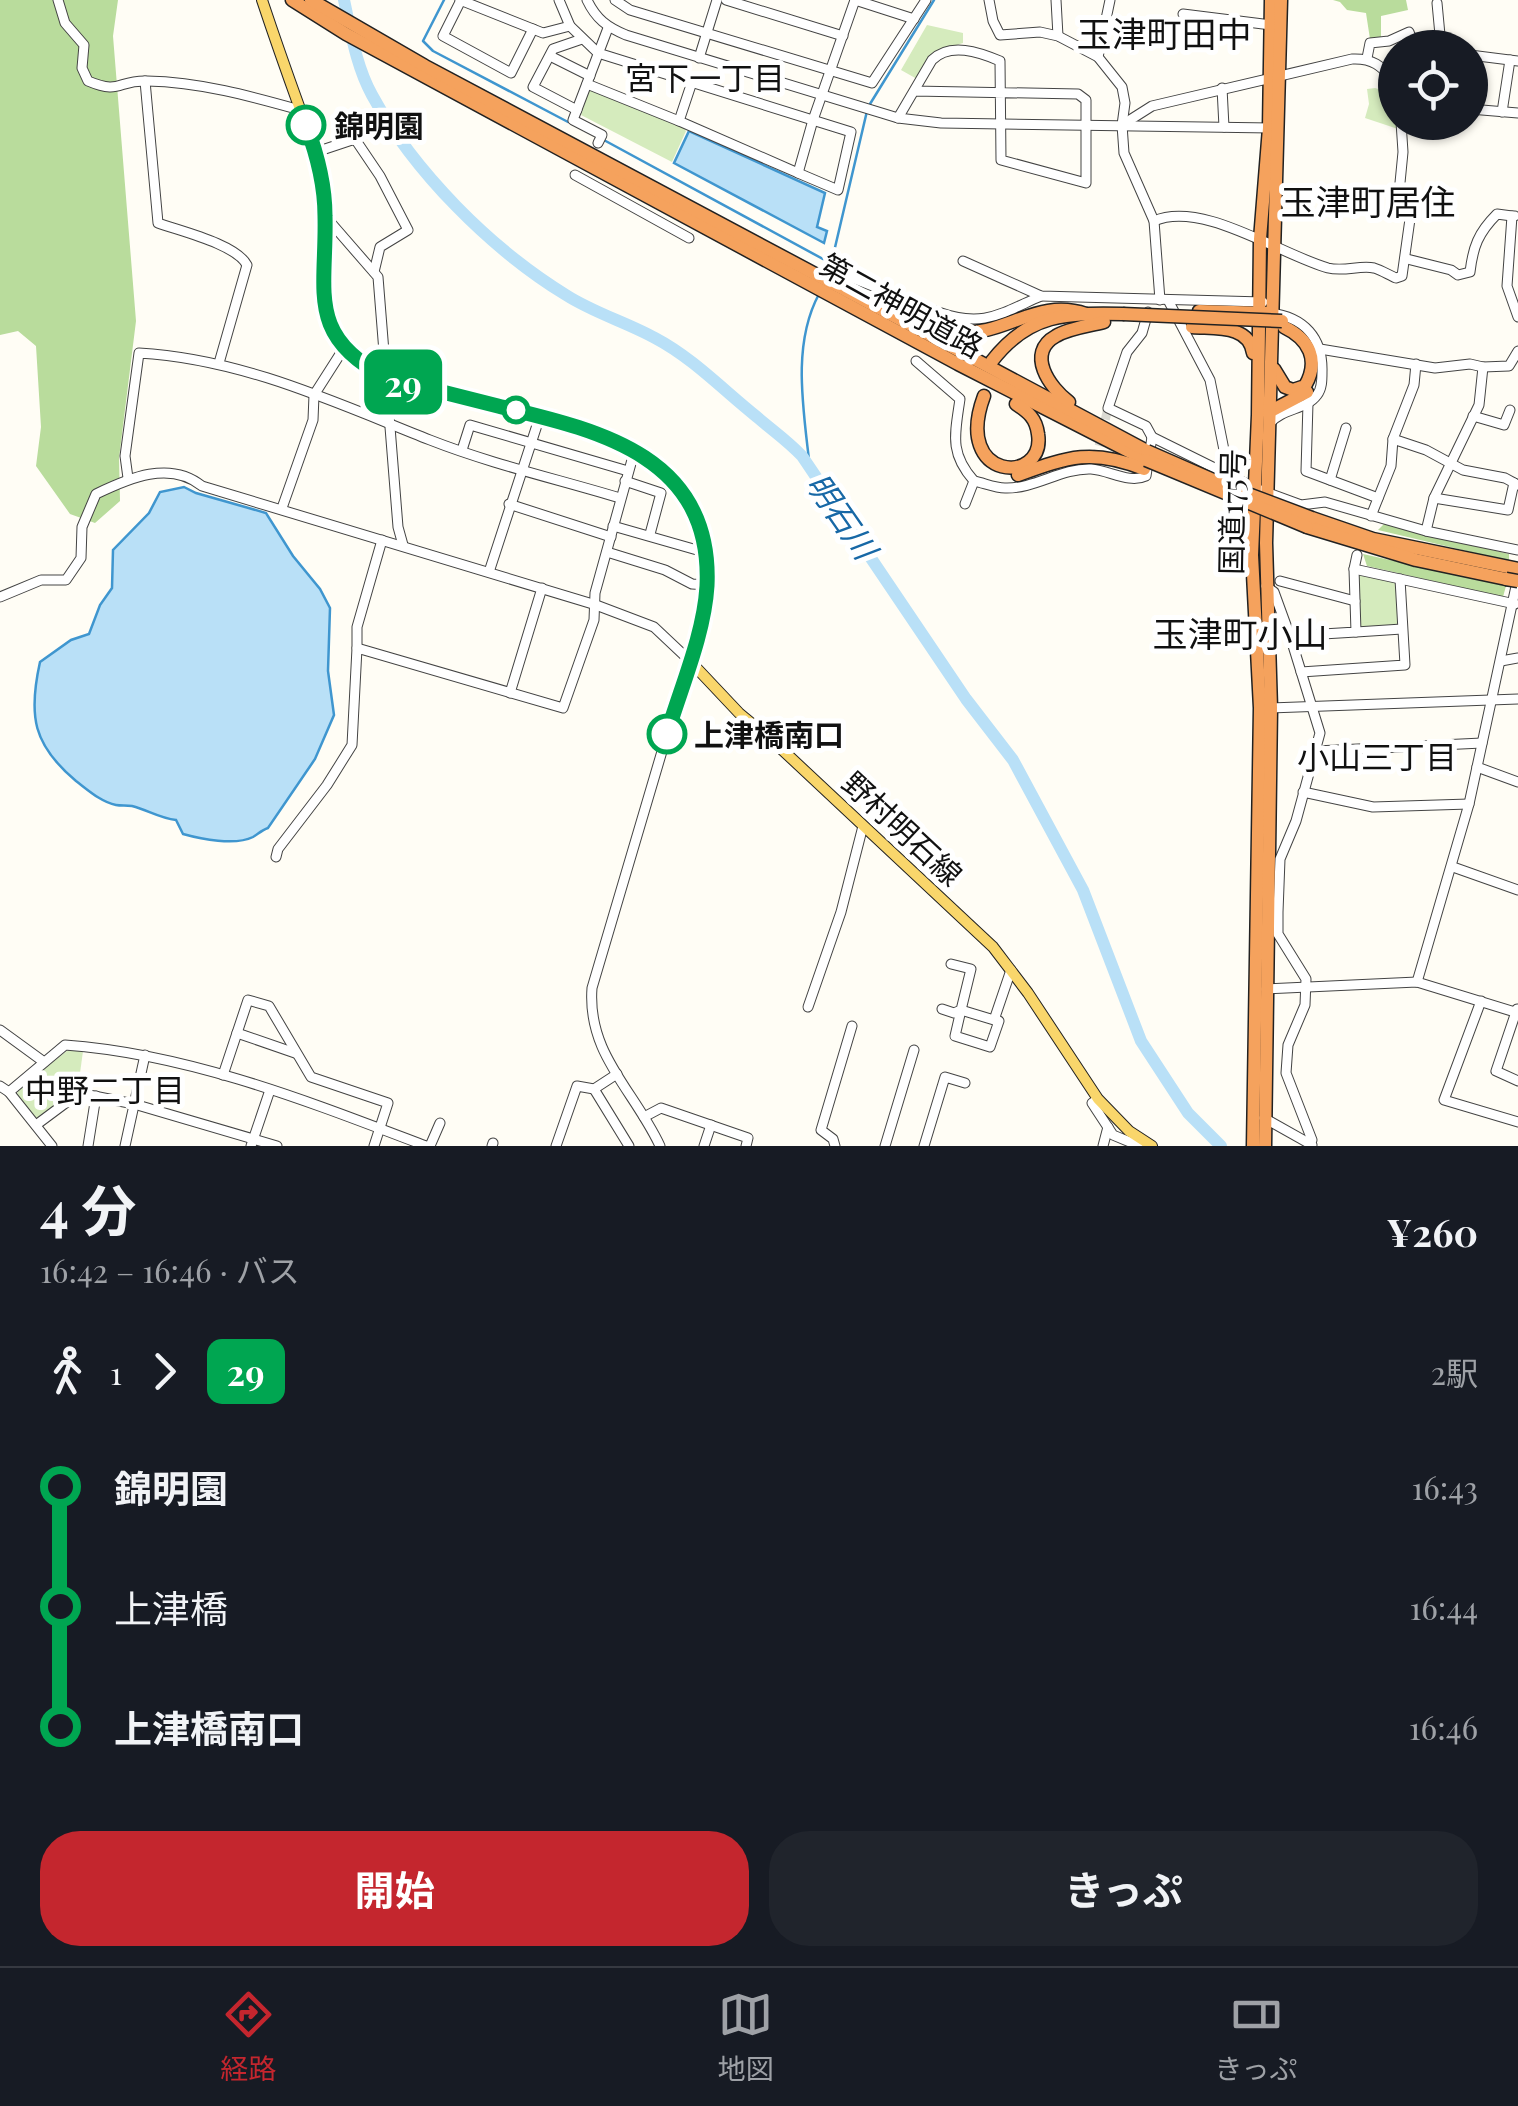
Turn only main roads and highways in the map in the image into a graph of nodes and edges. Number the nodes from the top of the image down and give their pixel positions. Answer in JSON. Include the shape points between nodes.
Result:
{"nodes":[{"id":1,"x":262,"y":0,"type":"edge"},
{"id":2,"x":292,"y":0,"type":"edge"},
{"id":3,"x":311,"y":0,"type":"edge"},
{"id":4,"x":1271,"y":0,"type":"edge"},
{"id":5,"x":1281,"y":0,"type":"edge"},
{"id":6,"x":426,"y":72,"type":"junction"},
{"id":7,"x":1275,"y":78,"type":"junction"},
{"id":8,"x":788,"y":266,"type":"junction"},
{"id":9,"x":843,"y":293,"type":"junction"},
{"id":10,"x":1271,"y":313,"type":"junction"},
{"id":11,"x":1086,"y":314,"type":"junction"},
{"id":12,"x":1126,"y":318,"type":"junction"},
{"id":13,"x":1172,"y":319,"type":"junction"},
{"id":14,"x":1104,"y":322,"type":"junction"},
{"id":15,"x":1270,"y":332,"type":"junction"},
{"id":16,"x":958,"y":364,"type":"junction"},
{"id":17,"x":1258,"y":370,"type":"junction"},
{"id":18,"x":1084,"y":417,"type":"junction"},
{"id":19,"x":1270,"y":417,"type":"junction"},
{"id":20,"x":1148,"y":454,"type":"junction"},
{"id":21,"x":1261,"y":490,"type":"junction"},
{"id":22,"x":1310,"y":523,"type":"junction"},
{"id":23,"x":1514,"y":574,"type":"edge"},
{"id":24,"x":1265,"y":708,"type":"junction"},
{"id":25,"x":1262,"y":989,"type":"junction"},
{"id":26,"x":1259,"y":1140,"type":"edge"},
{"id":27,"x":1147,"y":1143,"type":"edge"}],
"edges":[{"from":1,"to":27,"type":"main road","name":"野村明石線","via":[[316,152],[326,216],[325,311],[344,348],[387,378],[586,428],[653,462],[679,491],[704,552],[707,585],[689,660],[958,913],[1011,970],[1098,1099]]},
{"from":2,"to":6,"type":"highway","name":"第二神明道路"},
{"from":3,"to":6,"type":"highway","name":"第二神明道路"},
{"from":4,"to":7,"type":"highway","name":"国道175号"},
{"from":5,"to":7,"type":"highway","name":"国道175号"},
{"from":6,"to":8,"type":"highway","name":"第二神明道路"},
{"from":7,"to":10,"type":"highway","name":"国道175号","via":[[1266,242]]},
{"from":8,"to":9,"type":"highway","name":"第二神明道路"},
{"from":8,"to":9,"type":"highway","name":"第二神明道路"},
{"from":9,"to":11,"type":"highway","via":[[959,332],[979,332],[1041,310]]},
{"from":9,"to":16,"type":"highway","name":"第二神明道路"},
{"from":9,"to":18,"type":"highway","name":"第二神明道路"},
{"from":10,"to":13,"type":"highway","bridge":true},
{"from":10,"to":13,"type":"highway","bridge":true,"via":[[1199,311]]},
{"from":10,"to":15,"type":"highway","name":"国道175号"},
{"from":10,"to":15,"type":"highway","via":[[1308,344],[1313,359],[1305,386],[1293,390],[1276,377]]},
{"from":10,"to":17,"type":"highway","name":"国道175号"},
{"from":10,"to":19,"type":"highway","via":[[1310,338],[1319,358],[1316,383]]},
{"from":11,"to":12,"type":"highway"},
{"from":11,"to":14,"type":"highway","via":[[1042,320],[1020,331],[996,363],[1046,326]]},
{"from":12,"to":13,"type":"highway","bridge":true},
{"from":12,"to":14,"type":"highway"},
{"from":13,"to":17,"type":"highway","via":[[1243,334]]},
{"from":14,"to":18,"type":"highway","via":[[1056,336],[1041,359],[1045,377]]},
{"from":15,"to":19,"type":"highway","name":"国道175号"},
{"from":16,"to":20,"type":"highway","name":"第二神明道路"},
{"from":16,"to":20,"type":"highway","via":[[1029,412],[1040,439],[1028,462],[1001,468],[976,439],[981,394],[970,443],[997,474],[1018,475],[1086,454],[1122,460]]},
{"from":17,"to":21,"type":"highway","name":"国道175号"},
{"from":18,"to":20,"type":"highway","name":"第二神明道路"},
{"from":19,"to":21,"type":"highway","name":"国道175号"},
{"from":20,"to":22,"type":"highway","name":"第二神明道路","bridge":true},
{"from":20,"to":22,"type":"highway","name":"第二神明道路","bridge":true,"via":[[1260,510]]},
{"from":21,"to":24,"type":"highway","name":"国道175号"},
{"from":21,"to":24,"type":"highway","name":"国道175号","via":[[1252,555]]},
{"from":22,"to":23,"type":"highway","name":"第二神明道路"},
{"from":24,"to":25,"type":"highway","name":"国道175号"},
{"from":24,"to":25,"type":"highway","name":"国道175号","via":[[1273,912]]},
{"from":25,"to":26,"type":"highway","name":"国道175号"}]}
